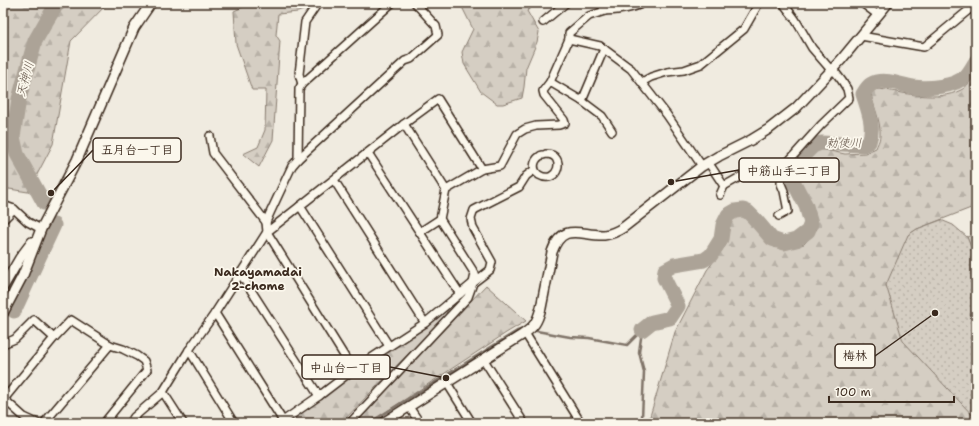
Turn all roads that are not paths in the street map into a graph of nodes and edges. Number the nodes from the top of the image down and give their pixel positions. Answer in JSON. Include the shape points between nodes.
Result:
{"nodes":[{"id":1,"x":151,"y":3,"type":"edge"},
{"id":2,"x":318,"y":3,"type":"edge"},
{"id":3,"x":392,"y":3,"type":"edge"},
{"id":4,"x":415,"y":3,"type":"edge"},
{"id":5,"x":566,"y":3,"type":"edge"},
{"id":6,"x":601,"y":3,"type":"edge"},
{"id":7,"x":643,"y":3,"type":"edge"},
{"id":8,"x":759,"y":3,"type":"edge"},
{"id":9,"x":783,"y":3,"type":"edge"},
{"id":10,"x":862,"y":3,"type":"edge"},
{"id":11,"x":888,"y":3,"type":"edge"},
{"id":12,"x":976,"y":4,"type":"edge"},
{"id":13,"x":605,"y":11,"type":"junction"},
{"id":14,"x":878,"y":15,"type":"junction"},
{"id":15,"x":543,"y":22,"type":"dead end"},
{"id":16,"x":861,"y":36,"type":"junction"},
{"id":17,"x":569,"y":39,"type":"junction"},
{"id":18,"x":604,"y":49,"type":"junction"},
{"id":19,"x":831,"y":70,"type":"junction"},
{"id":20,"x":550,"y":82,"type":"junction"},
{"id":21,"x":642,"y":82,"type":"junction"},
{"id":22,"x":302,"y":84,"type":"junction"},
{"id":23,"x":582,"y":101,"type":"junction"},
{"id":24,"x":404,"y":124,"type":"junction"},
{"id":25,"x":612,"y":131,"type":"dead end"},
{"id":26,"x":210,"y":136,"type":"dead end"},
{"id":27,"x":368,"y":153,"type":"junction"},
{"id":28,"x":298,"y":159,"type":"junction"},
{"id":29,"x":705,"y":164,"type":"junction"},
{"id":30,"x":482,"y":169,"type":"junction"},
{"id":31,"x":534,"y":170,"type":"dead end"},
{"id":32,"x":740,"y":177,"type":"dead end"},
{"id":33,"x":334,"y":180,"type":"junction"},
{"id":34,"x":724,"y":186,"type":"junction"},
{"id":35,"x":446,"y":190,"type":"junction"},
{"id":36,"x":720,"y":195,"type":"dead end"},
{"id":37,"x":3,"y":205,"type":"edge"},
{"id":38,"x":300,"y":206,"type":"junction"},
{"id":39,"x":14,"y":209,"type":"junction"},
{"id":40,"x":779,"y":216,"type":"dead end"},
{"id":41,"x":440,"y":219,"type":"junction"},
{"id":42,"x":3,"y":220,"type":"edge"},
{"id":43,"x":266,"y":222,"type":"junction"},
{"id":44,"x":41,"y":229,"type":"junction"},
{"id":45,"x":267,"y":232,"type":"junction"},
{"id":46,"x":420,"y":232,"type":"junction"},
{"id":47,"x":240,"y":274,"type":"junction"},
{"id":48,"x":473,"y":283,"type":"junction"},
{"id":49,"x":3,"y":287,"type":"edge"},
{"id":50,"x":460,"y":294,"type":"junction"},
{"id":51,"x":3,"y":313,"type":"edge"},
{"id":52,"x":215,"y":313,"type":"junction"},
{"id":53,"x":425,"y":323,"type":"junction"},
{"id":54,"x":525,"y":333,"type":"junction"},
{"id":55,"x":54,"y":338,"type":"junction"},
{"id":56,"x":3,"y":344,"type":"edge"},
{"id":57,"x":110,"y":345,"type":"junction"},
{"id":58,"x":389,"y":346,"type":"junction"},
{"id":59,"x":188,"y":350,"type":"junction"},
{"id":60,"x":484,"y":360,"type":"junction"},
{"id":61,"x":353,"y":370,"type":"junction"},
{"id":62,"x":447,"y":383,"type":"junction"},
{"id":63,"x":163,"y":392,"type":"junction"},
{"id":64,"x":319,"y":396,"type":"junction"},
{"id":65,"x":4,"y":399,"type":"edge"},
{"id":66,"x":409,"y":407,"type":"junction"},
{"id":67,"x":282,"y":422,"type":"edge"},
{"id":68,"x":37,"y":423,"type":"edge"},
{"id":69,"x":44,"y":423,"type":"edge"},
{"id":70,"x":104,"y":423,"type":"edge"},
{"id":71,"x":131,"y":423,"type":"edge"},
{"id":72,"x":183,"y":423,"type":"edge"},
{"id":73,"x":234,"y":423,"type":"edge"},
{"id":74,"x":350,"y":423,"type":"edge"},
{"id":75,"x":383,"y":423,"type":"edge"},
{"id":76,"x":420,"y":423,"type":"edge"},
{"id":77,"x":472,"y":423,"type":"edge"},
{"id":78,"x":524,"y":423,"type":"edge"},
{"id":79,"x":581,"y":423,"type":"edge"}],
"edges":[{"from":1,"to":44,"type":"street","via":[[134,28],[77,160]]},
{"from":2,"to":22,"type":"street","via":[[305,22],[299,74]]},
{"from":3,"to":22,"type":"street"},
{"from":4,"to":28,"type":"street","via":[[436,26],[438,34]]},
{"from":5,"to":15,"type":"street"},
{"from":6,"to":13,"type":"street"},
{"from":7,"to":13,"type":"street"},
{"from":8,"to":21,"type":"street","via":[[744,29],[701,64],[667,72]]},
{"from":9,"to":19,"type":"street","via":[[796,19],[812,48]]},
{"from":10,"to":14,"type":"street"},
{"from":11,"to":14,"type":"street"},
{"from":12,"to":16,"type":"street","via":[[924,47]]},
{"from":13,"to":17,"type":"street","via":[[590,16],[569,33]]},
{"from":14,"to":16,"type":"street"},
{"from":16,"to":19,"type":"street"},
{"from":17,"to":18,"type":"street"},
{"from":17,"to":20,"type":"street"},
{"from":18,"to":21,"type":"street","via":[[631,69]]},
{"from":18,"to":23,"type":"street"},
{"from":19,"to":29,"type":"street","via":[[796,108],[770,129]]},
{"from":19,"to":40,"type":"street","via":[[842,81],[849,98],[786,164],[781,175],[781,184],[788,211]]},
{"from":20,"to":23,"type":"street"},
{"from":20,"to":30,"type":"street","via":[[543,91],[544,95],[565,123],[525,129],[517,134],[500,166]]},
{"from":21,"to":29,"type":"street"},
{"from":22,"to":28,"type":"street","via":[[299,89]]},
{"from":23,"to":25,"type":"street","via":[[602,116]]},
{"from":24,"to":27,"type":"street"},
{"from":24,"to":30,"type":"street","via":[[438,99]]},
{"from":24,"to":35,"type":"street"},
{"from":26,"to":43,"type":"street","via":[[213,153]]},
{"from":27,"to":33,"type":"street"},
{"from":27,"to":46,"type":"street"},
{"from":28,"to":43,"type":"street","via":[[292,166]]},
{"from":29,"to":34,"type":"street"},
{"from":29,"to":54,"type":"street","via":[[614,233],[604,235],[573,232],[562,236],[552,252],[539,316],[533,327]]},
{"from":30,"to":35,"type":"street"},
{"from":31,"to":48,"type":"street","via":[[526,176],[519,187],[474,210],[471,219],[473,228],[492,262],[490,270]]},
{"from":32,"to":34,"type":"street"},
{"from":33,"to":38,"type":"street"},
{"from":33,"to":53,"type":"street"},
{"from":34,"to":36,"type":"street"},
{"from":35,"to":41,"type":"street"},
{"from":37,"to":39,"type":"street"},
{"from":38,"to":45,"type":"street"},
{"from":38,"to":58,"type":"street"},
{"from":39,"to":42,"type":"street"},
{"from":39,"to":44,"type":"street","via":[[28,222]]},
{"from":41,"to":46,"type":"street"},
{"from":41,"to":48,"type":"street","via":[[475,274]]},
{"from":43,"to":45,"type":"street"},
{"from":44,"to":49,"type":"street"},
{"from":44,"to":51,"type":"street"},
{"from":45,"to":47,"type":"street"},
{"from":45,"to":61,"type":"street"},
{"from":46,"to":50,"type":"street"},
{"from":47,"to":52,"type":"street"},
{"from":47,"to":64,"type":"street"},
{"from":48,"to":50,"type":"street"},
{"from":48,"to":74,"type":"street","via":[[468,297]]},
{"from":50,"to":53,"type":"street"},
{"from":52,"to":59,"type":"street"},
{"from":52,"to":67,"type":"street"},
{"from":53,"to":58,"type":"street"},
{"from":54,"to":60,"type":"street"},
{"from":54,"to":79,"type":"street"},
{"from":55,"to":56,"type":"street","via":[[34,320],[15,339]]},
{"from":55,"to":57,"type":"street","via":[[71,320]]},
{"from":55,"to":65,"type":"street"},
{"from":57,"to":69,"type":"street"},
{"from":57,"to":70,"type":"street","via":[[144,361],[147,370]]},
{"from":58,"to":61,"type":"street"},
{"from":59,"to":63,"type":"street"},
{"from":59,"to":73,"type":"street"},
{"from":60,"to":62,"type":"street"},
{"from":60,"to":78,"type":"street"},
{"from":61,"to":64,"type":"street"},
{"from":62,"to":66,"type":"street"},
{"from":62,"to":77,"type":"street"},
{"from":63,"to":71,"type":"street","via":[[134,416]]},
{"from":63,"to":72,"type":"street"},
{"from":64,"to":67,"type":"street"},
{"from":65,"to":68,"type":"street","via":[[24,417]]},
{"from":66,"to":75,"type":"street"},
{"from":66,"to":76,"type":"street"}]}
